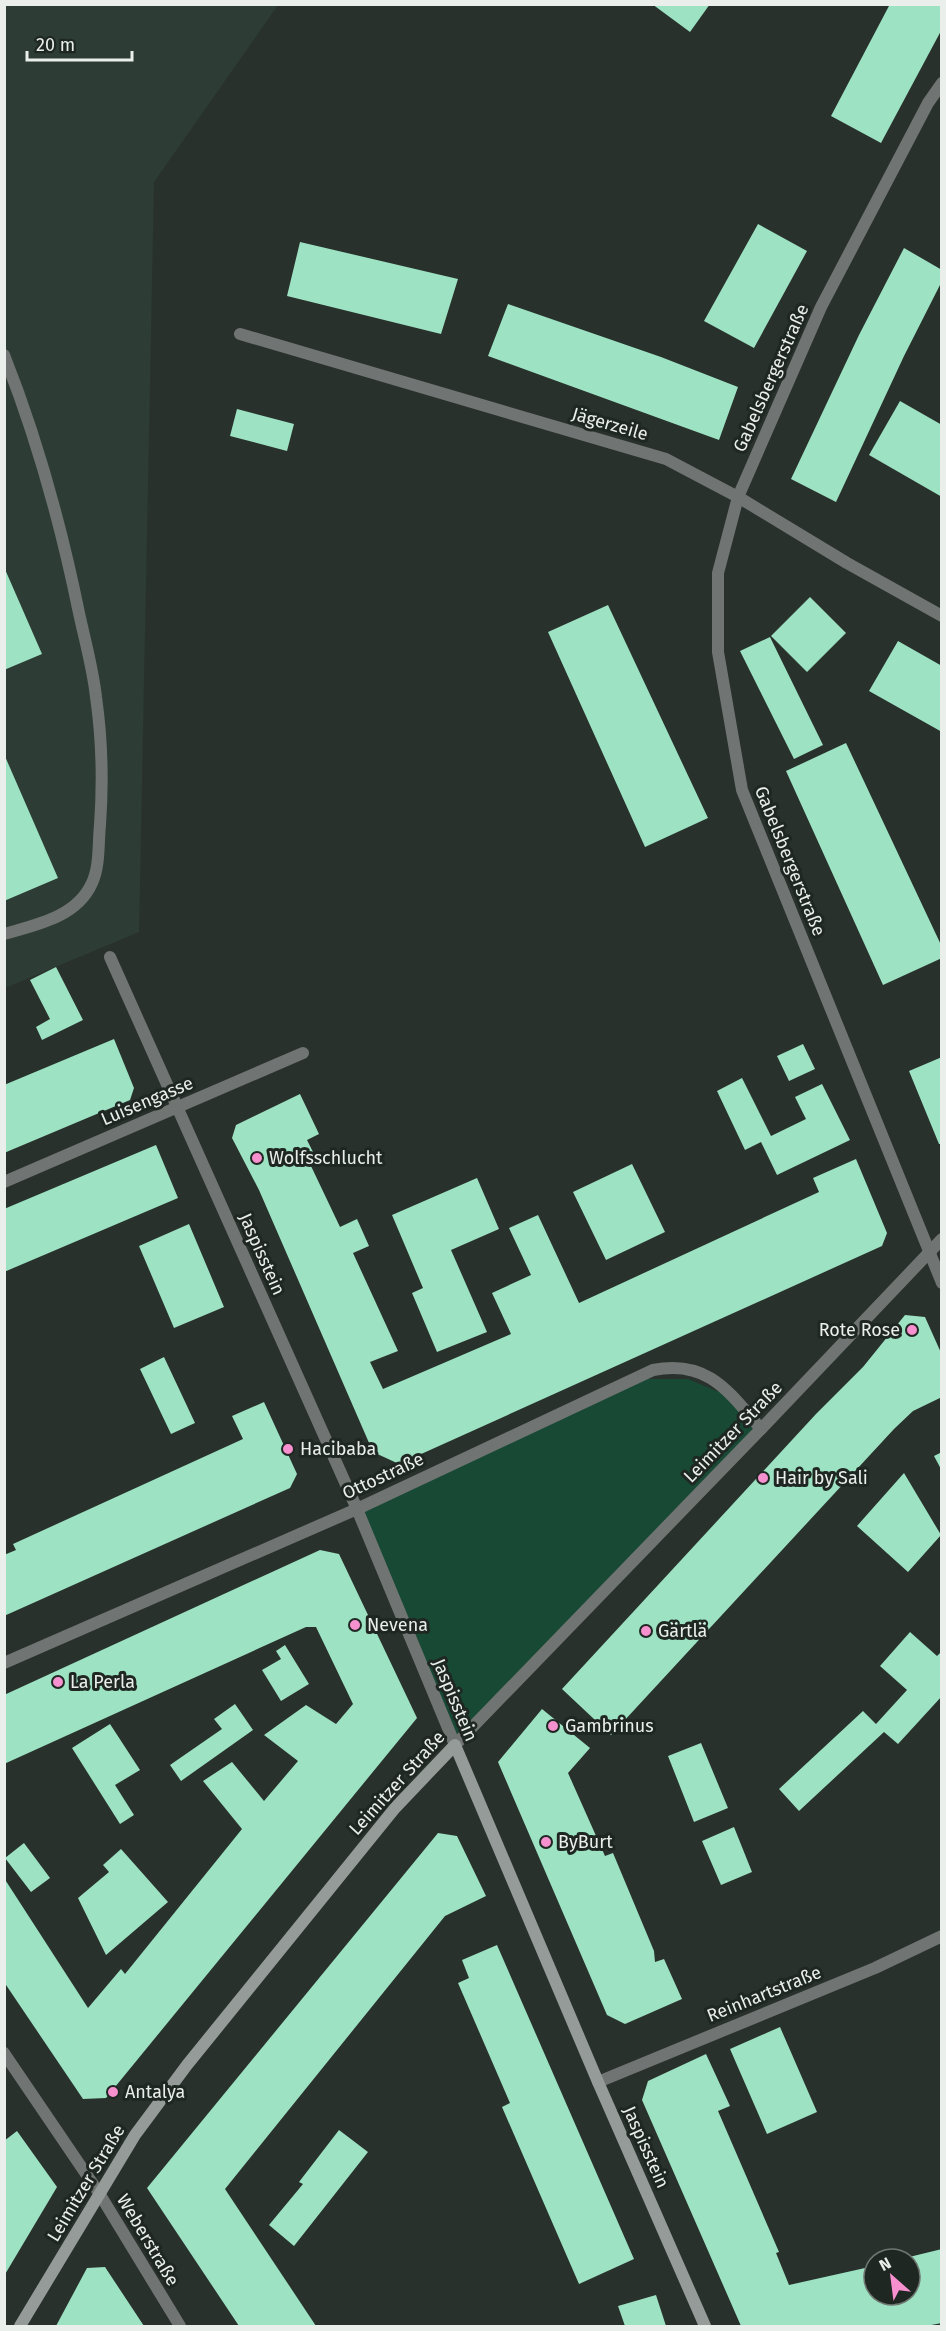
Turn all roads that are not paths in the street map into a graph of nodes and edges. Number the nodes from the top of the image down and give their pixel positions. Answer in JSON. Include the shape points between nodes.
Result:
{"nodes":[{"id":1,"x":942,"y":82,"type":"edge"},
{"id":2,"x":240,"y":334,"type":"dead end"},
{"id":3,"x":4,"y":355,"type":"edge"},
{"id":4,"x":738,"y":497,"type":"junction"},
{"id":5,"x":942,"y":616,"type":"edge"},
{"id":6,"x":4,"y":934,"type":"edge"},
{"id":7,"x":110,"y":957,"type":"dead end"},
{"id":8,"x":303,"y":1053,"type":"dead end"},
{"id":9,"x":176,"y":1108,"type":"junction"},
{"id":10,"x":4,"y":1182,"type":"edge"},
{"id":11,"x":942,"y":1239,"type":"edge"},
{"id":12,"x":929,"y":1254,"type":"junction"},
{"id":13,"x":942,"y":1283,"type":"edge"},
{"id":14,"x":761,"y":1429,"type":"junction"},
{"id":15,"x":357,"y":1509,"type":"junction"},
{"id":16,"x":4,"y":1663,"type":"edge"},
{"id":17,"x":455,"y":1745,"type":"junction"},
{"id":18,"x":942,"y":1936,"type":"edge"},
{"id":19,"x":4,"y":2054,"type":"edge"},
{"id":20,"x":598,"y":2082,"type":"junction"},
{"id":21,"x":99,"y":2193,"type":"junction"},
{"id":22,"x":20,"y":2326,"type":"edge"},
{"id":23,"x":180,"y":2326,"type":"edge"},
{"id":24,"x":705,"y":2326,"type":"edge"}],
"edges":[{"from":1,"to":4,"type":"street","name":"Gabelsbergerstraße","via":[[821,307]]},
{"from":2,"to":4,"type":"street","name":"Jägerzeile","via":[[666,459]]},
{"from":3,"to":6,"type":"street","via":[[46,474],[73,582],[96,697],[102,791],[97,865],[83,897],[58,917]]},
{"from":4,"to":5,"type":"street","name":"Jägerzeile"},
{"from":4,"to":12,"type":"street","name":"Gabelsbergerstraße","via":[[718,573],[718,652],[742,790]]},
{"from":7,"to":9,"type":"street","name":"Jaspisstein"},
{"from":8,"to":9,"type":"street","name":"Luisengasse"},
{"from":9,"to":10,"type":"street","name":"Luisengasse"},
{"from":9,"to":15,"type":"street","name":"Jaspisstein"},
{"from":11,"to":12,"type":"street","name":"Leimitzer Straße"},
{"from":12,"to":13,"type":"street","name":"Gabelsbergerstraße"},
{"from":12,"to":14,"type":"street","name":"Leimitzer Straße"},
{"from":14,"to":15,"type":"street","name":"Ottostraße","via":[[729,1392],[701,1372],[671,1366],[653,1370]]},
{"from":14,"to":17,"type":"street","name":"Leimitzer Straße"},
{"from":15,"to":16,"type":"street","name":"Ottostraße"},
{"from":15,"to":17,"type":"street","name":"Jaspisstein"},
{"from":17,"to":20,"type":"main road","name":"Jaspisstein"},
{"from":17,"to":21,"type":"main road","name":"Leimitzer Straße","via":[[395,1808],[187,2065],[135,2135]]},
{"from":18,"to":20,"type":"street","name":"Reinhartstraße","via":[[875,1968]]},
{"from":19,"to":21,"type":"street","name":"Weberstraße"},
{"from":20,"to":24,"type":"main road","name":"Jaspisstein"},
{"from":21,"to":22,"type":"main road","name":"Leimitzer Straße"},
{"from":21,"to":23,"type":"street","name":"Weberstraße"}]}
